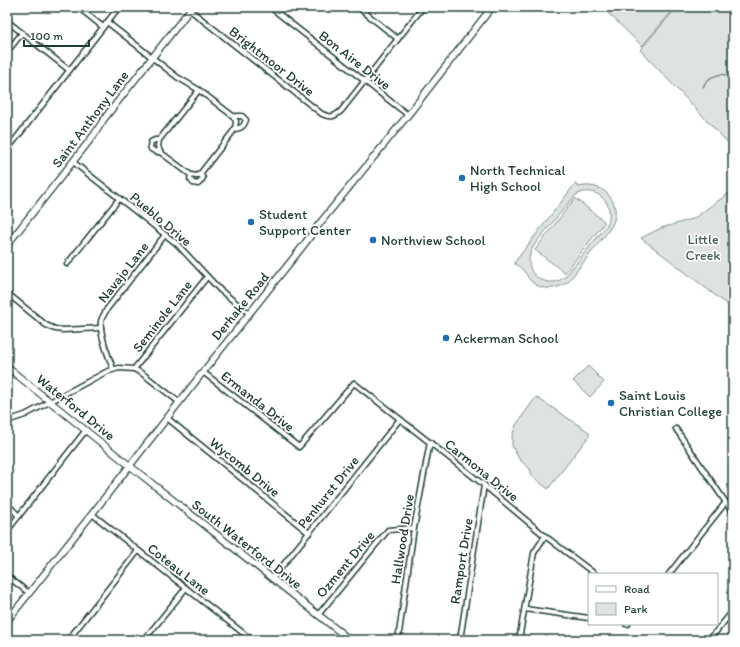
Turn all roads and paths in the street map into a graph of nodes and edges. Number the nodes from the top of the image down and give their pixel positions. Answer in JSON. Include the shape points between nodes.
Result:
{"nodes":[{"id":1,"x":78,"y":7,"type":"edge"},
{"id":2,"x":119,"y":7,"type":"edge"},
{"id":3,"x":270,"y":7,"type":"edge"},
{"id":4,"x":358,"y":7,"type":"edge"},
{"id":5,"x":423,"y":7,"type":"edge"},
{"id":6,"x":492,"y":7,"type":"edge"},
{"id":7,"x":191,"y":8,"type":"edge"},
{"id":8,"x":7,"y":22,"type":"edge"},
{"id":9,"x":107,"y":22,"type":"junction"},
{"id":10,"x":103,"y":27,"type":"junction"},
{"id":11,"x":22,"y":33,"type":"junction"},
{"id":12,"x":398,"y":39,"type":"junction"},
{"id":13,"x":7,"y":52,"type":"edge"},
{"id":14,"x":152,"y":58,"type":"junction"},
{"id":15,"x":69,"y":70,"type":"junction"},
{"id":16,"x":365,"y":82,"type":"junction"},
{"id":17,"x":199,"y":90,"type":"junction"},
{"id":18,"x":408,"y":114,"type":"junction"},
{"id":19,"x":234,"y":117,"type":"junction"},
{"id":20,"x":235,"y":129,"type":"junction"},
{"id":21,"x":159,"y":140,"type":"junction"},
{"id":22,"x":7,"y":150,"type":"edge"},
{"id":23,"x":160,"y":152,"type":"junction"},
{"id":24,"x":73,"y":162,"type":"junction"},
{"id":25,"x":200,"y":174,"type":"junction"},
{"id":26,"x":191,"y":176,"type":"junction"},
{"id":27,"x":119,"y":199,"type":"junction"},
{"id":28,"x":166,"y":235,"type":"junction"},
{"id":29,"x":7,"y":245,"type":"edge"},
{"id":30,"x":67,"y":264,"type":"dead end"},
{"id":31,"x":207,"y":277,"type":"junction"},
{"id":32,"x":7,"y":293,"type":"edge"},
{"id":33,"x":250,"y":314,"type":"junction"},
{"id":34,"x":101,"y":328,"type":"junction"},
{"id":35,"x":7,"y":367,"type":"edge"},
{"id":36,"x":113,"y":369,"type":"junction"},
{"id":37,"x":134,"y":369,"type":"junction"},
{"id":38,"x":203,"y":372,"type":"junction"},
{"id":39,"x":354,"y":383,"type":"joint"},
{"id":40,"x":51,"y":401,"type":"junction"},
{"id":41,"x":179,"y":402,"type":"junction"},
{"id":42,"x":167,"y":418,"type":"junction"},
{"id":43,"x":400,"y":419,"type":"junction"},
{"id":44,"x":7,"y":421,"type":"edge"},
{"id":45,"x":676,"y":429,"type":"dead end"},
{"id":46,"x":86,"y":430,"type":"junction"},
{"id":47,"x":430,"y":442,"type":"junction"},
{"id":48,"x":130,"y":466,"type":"junction"},
{"id":49,"x":484,"y":485,"type":"junction"},
{"id":50,"x":726,"y":502,"type":"junction"},
{"id":51,"x":7,"y":504,"type":"edge"},
{"id":52,"x":733,"y":513,"type":"edge"},
{"id":53,"x":92,"y":514,"type":"junction"},
{"id":54,"x":19,"y":516,"type":"junction"},
{"id":55,"x":414,"y":528,"type":"junction"},
{"id":56,"x":7,"y":531,"type":"edge"},
{"id":57,"x":309,"y":533,"type":"junction"},
{"id":58,"x":546,"y":536,"type":"junction"},
{"id":59,"x":138,"y":551,"type":"junction"},
{"id":60,"x":594,"y":573,"type":"edge"},
{"id":61,"x":670,"y":573,"type":"edge"},
{"id":62,"x":7,"y":576,"type":"edge"},
{"id":63,"x":272,"y":579,"type":"junction"},
{"id":64,"x":186,"y":588,"type":"junction"},
{"id":65,"x":28,"y":593,"type":"junction"},
{"id":66,"x":525,"y":609,"type":"junction"},
{"id":67,"x":733,"y":611,"type":"edge"},
{"id":68,"x":318,"y":615,"type":"junction"},
{"id":69,"x":588,"y":618,"type":"edge"},
{"id":70,"x":7,"y":621,"type":"edge"},
{"id":71,"x":68,"y":640,"type":"edge"},
{"id":72,"x":144,"y":640,"type":"edge"},
{"id":73,"x":252,"y":640,"type":"edge"},
{"id":74,"x":350,"y":640,"type":"edge"},
{"id":75,"x":398,"y":640,"type":"edge"},
{"id":76,"x":460,"y":640,"type":"edge"},
{"id":77,"x":520,"y":640,"type":"edge"},
{"id":78,"x":709,"y":640,"type":"edge"}],
"edges":[{"from":1,"to":10,"type":"street"},
{"from":2,"to":9,"type":"street"},
{"from":3,"to":16,"type":"street","name":"Bon Aire Drive"},
{"from":4,"to":12,"type":"street"},
{"from":5,"to":12,"type":"street"},
{"from":6,"to":18,"type":"street","name":"Derhake Road"},
{"from":7,"to":14,"type":"street","name":"Saint Anthony Lane"},
{"from":7,"to":16,"type":"street","name":"Brightmoor Drive","via":[[329,117],[336,116]]},
{"from":8,"to":11,"type":"street"},
{"from":9,"to":10,"type":"street"},
{"from":9,"to":14,"type":"street"},
{"from":10,"to":15,"type":"street"},
{"from":11,"to":13,"type":"street"},
{"from":11,"to":15,"type":"street"},
{"from":12,"to":16,"type":"street"},
{"from":14,"to":17,"type":"street"},
{"from":14,"to":24,"type":"street","name":"Saint Anthony Lane"},
{"from":15,"to":22,"type":"street"},
{"from":16,"to":18,"type":"street","name":"Bon Aire Drive"},
{"from":17,"to":19,"type":"street"},
{"from":17,"to":21,"type":"street"},
{"from":18,"to":33,"type":"street","name":"Derhake Road"},
{"from":19,"to":20,"type":"street"},
{"from":19,"to":20,"type":"street","via":[[242,116],[246,120],[241,128]]},
{"from":20,"to":25,"type":"street"},
{"from":21,"to":23,"type":"street"},
{"from":21,"to":23,"type":"street","via":[[151,142],[150,146],[156,152]]},
{"from":23,"to":26,"type":"street"},
{"from":24,"to":27,"type":"street","name":"Pueblo Drive"},
{"from":24,"to":29,"type":"street","name":"Saint Anthony Lane"},
{"from":25,"to":26,"type":"street"},
{"from":25,"to":26,"type":"street","via":[[203,178],[198,184],[193,183]]},
{"from":27,"to":28,"type":"street","name":"Pueblo Drive"},
{"from":27,"to":30,"type":"street"},
{"from":28,"to":31,"type":"street","name":"Pueblo Drive"},
{"from":28,"to":34,"type":"street","name":"Navajo Lane","via":[[107,309],[101,321]]},
{"from":31,"to":33,"type":"street","name":"Pueblo Drive"},
{"from":31,"to":37,"type":"street","name":"Seminole Lane"},
{"from":32,"to":34,"type":"street","via":[[46,325],[55,329]]},
{"from":33,"to":38,"type":"street","name":"Derhake Road"},
{"from":34,"to":36,"type":"street"},
{"from":35,"to":40,"type":"street","name":"Waterford Drive"},
{"from":36,"to":37,"type":"street"},
{"from":36,"to":40,"type":"street"},
{"from":37,"to":41,"type":"street"},
{"from":38,"to":39,"type":"street","name":"Ermanda Drive","via":[[299,447]]},
{"from":38,"to":41,"type":"street","name":"Derhake Road"},
{"from":39,"to":43,"type":"street","name":"Carmona Drive"},
{"from":40,"to":44,"type":"street"},
{"from":40,"to":46,"type":"street","name":"Waterford Drive"},
{"from":41,"to":42,"type":"street","name":"Derhake Road"},
{"from":42,"to":48,"type":"street","name":"Derhake Road"},
{"from":42,"to":57,"type":"street","name":"Wycomb Drive"},
{"from":43,"to":47,"type":"street","name":"Carmona Drive"},
{"from":43,"to":57,"type":"street","name":"Penhurst Drive"},
{"from":45,"to":50,"type":"street"},
{"from":46,"to":48,"type":"street","name":"Waterford Drive"},
{"from":46,"to":54,"type":"street"},
{"from":47,"to":49,"type":"street","name":"Carmona Drive"},
{"from":47,"to":55,"type":"street","name":"Hallwood Drive"},
{"from":48,"to":53,"type":"street","name":"Derhake Road"},
{"from":48,"to":63,"type":"street","name":"South Waterford Drive"},
{"from":49,"to":58,"type":"street","name":"Carmona Drive"},
{"from":49,"to":76,"type":"street","name":"Ramport Drive"},
{"from":50,"to":52,"type":"street"},
{"from":50,"to":61,"type":"street"},
{"from":51,"to":54,"type":"street"},
{"from":53,"to":59,"type":"street","name":"Coteau Lane"},
{"from":53,"to":65,"type":"street","name":"Derhake Road"},
{"from":54,"to":56,"type":"street"},
{"from":55,"to":68,"type":"street","name":"Ozment Drive","via":[[388,530]]},
{"from":55,"to":75,"type":"street","name":"Hallwood Drive"},
{"from":57,"to":63,"type":"street","name":"Penhurst Drive"},
{"from":58,"to":60,"type":"street","name":"Carmona Drive"},
{"from":58,"to":66,"type":"street","via":[[534,553]]},
{"from":59,"to":64,"type":"street","name":"Coteau Lane"},
{"from":59,"to":71,"type":"street"},
{"from":62,"to":65,"type":"street"},
{"from":63,"to":68,"type":"street","name":"South Waterford Drive"},
{"from":64,"to":72,"type":"street"},
{"from":64,"to":73,"type":"street","name":"Coteau Lane"},
{"from":65,"to":70,"type":"street","name":"Derhake Road"},
{"from":66,"to":69,"type":"street"},
{"from":66,"to":77,"type":"street"},
{"from":67,"to":78,"type":"street"},
{"from":68,"to":74,"type":"street","name":"South Waterford Drive"}]}
